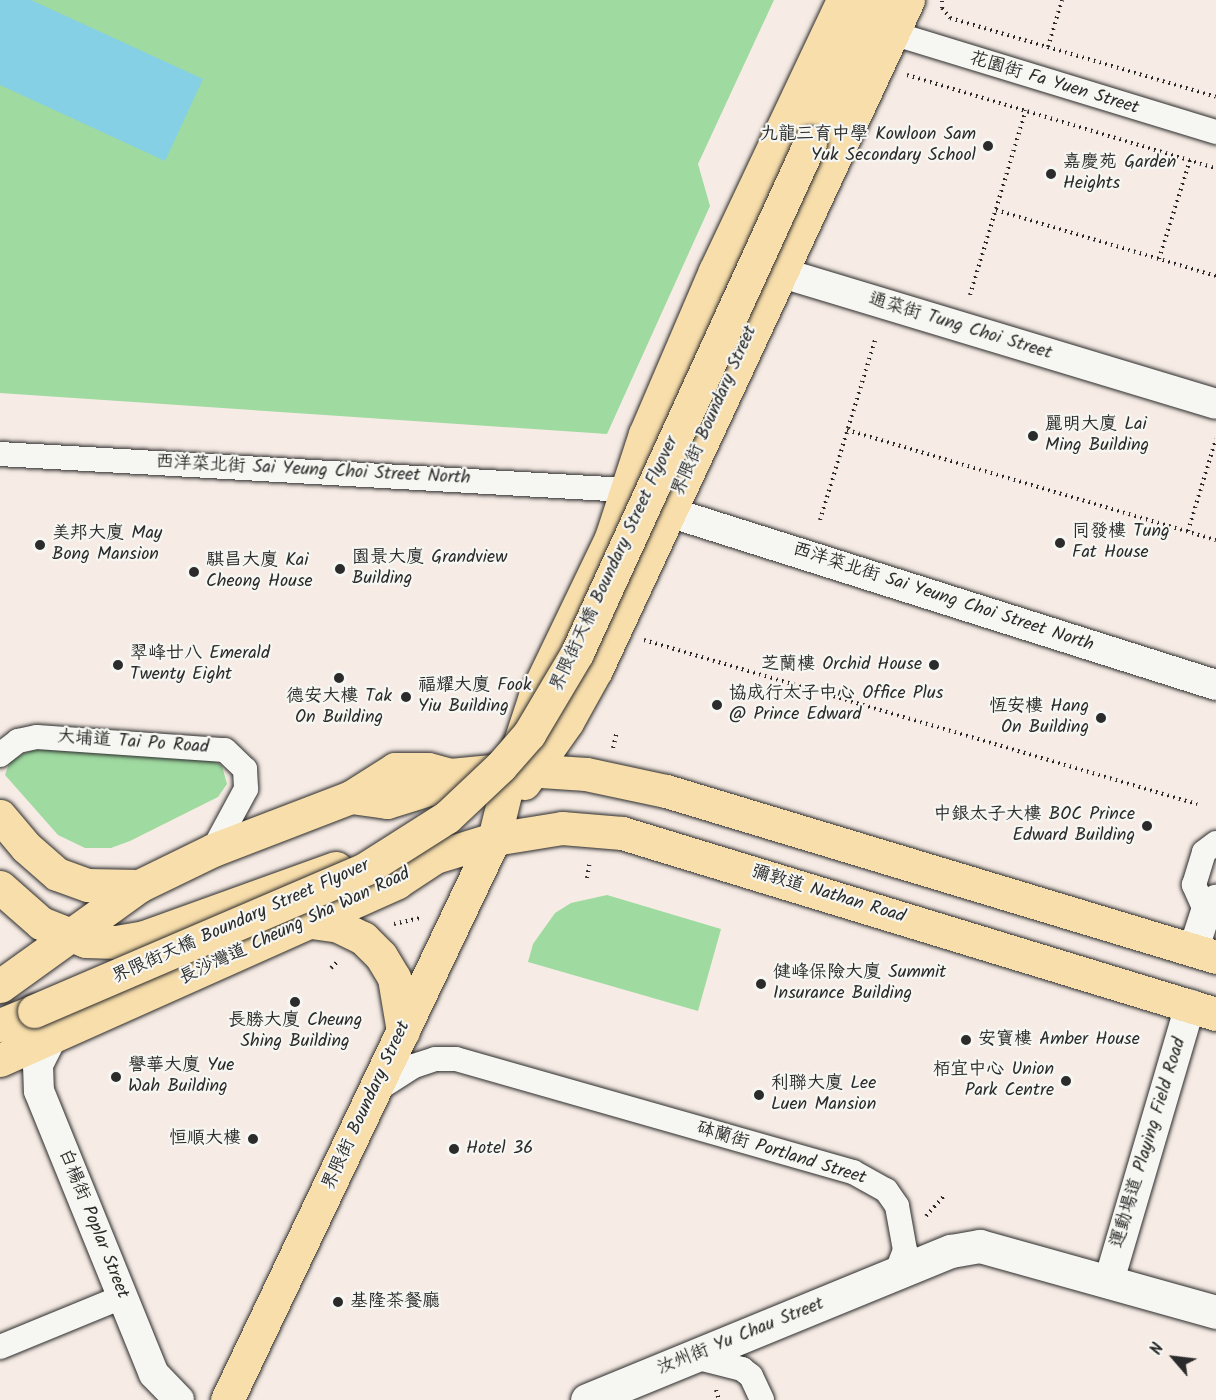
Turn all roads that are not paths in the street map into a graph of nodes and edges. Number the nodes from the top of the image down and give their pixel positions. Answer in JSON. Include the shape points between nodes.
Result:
{"nodes":[{"id":1,"x":843,"y":0,"type":"edge"},
{"id":2,"x":877,"y":0,"type":"edge"},
{"id":3,"x":908,"y":0,"type":"edge"},
{"id":4,"x":892,"y":33,"type":"junction"},
{"id":5,"x":1216,"y":132,"type":"edge"},
{"id":6,"x":740,"y":217,"type":"junction"},
{"id":7,"x":779,"y":272,"type":"junction"},
{"id":8,"x":1216,"y":404,"type":"edge"},
{"id":9,"x":0,"y":454,"type":"edge"},
{"id":10,"x":626,"y":490,"type":"junction"},
{"id":11,"x":669,"y":512,"type":"junction"},
{"id":12,"x":1216,"y":685,"type":"edge"},
{"id":13,"x":0,"y":755,"type":"edge"},
{"id":14,"x":523,"y":769,"type":"junction"},
{"id":15,"x":0,"y":816,"type":"edge"},
{"id":16,"x":498,"y":824,"type":"junction"},
{"id":17,"x":1216,"y":843,"type":"edge"},
{"id":18,"x":213,"y":850,"type":"junction"},
{"id":19,"x":435,"y":857,"type":"junction"},
{"id":20,"x":139,"y":886,"type":"junction"},
{"id":21,"x":0,"y":887,"type":"edge"},
{"id":22,"x":1211,"y":906,"type":"edge"},
{"id":23,"x":311,"y":922,"type":"junction"},
{"id":24,"x":67,"y":935,"type":"junction"},
{"id":25,"x":1205,"y":952,"type":"edge"},
{"id":26,"x":0,"y":986,"type":"edge"},
{"id":27,"x":1203,"y":1009,"type":"edge"},
{"id":28,"x":0,"y":1025,"type":"edge"},
{"id":29,"x":403,"y":1031,"type":"junction"},
{"id":30,"x":51,"y":1039,"type":"junction"},
{"id":31,"x":0,"y":1060,"type":"edge"},
{"id":32,"x":375,"y":1091,"type":"junction"},
{"id":33,"x":896,"y":1274,"type":"junction"},
{"id":34,"x":1108,"y":1281,"type":"junction"},
{"id":35,"x":122,"y":1297,"type":"junction"},
{"id":36,"x":1216,"y":1312,"type":"edge"},
{"id":37,"x":0,"y":1347,"type":"edge"},
{"id":38,"x":695,"y":1357,"type":"junction"},
{"id":39,"x":179,"y":1400,"type":"edge"},
{"id":40,"x":227,"y":1400,"type":"edge"},
{"id":41,"x":587,"y":1400,"type":"edge"},
{"id":42,"x":762,"y":1400,"type":"edge"}],
"edges":[{"from":1,"to":6,"type":"main road","name":"界限街 Boundary Street"},
{"from":2,"to":28,"type":"main road","name":"界限街天橋 Boundary Street Flyover","bridge":true,"via":[[577,653],[529,734],[447,817],[365,869]]},
{"from":3,"to":4,"type":"main road","name":"界限街 Boundary Street"},
{"from":4,"to":5,"type":"street","name":"花園街 Fa Yuen Street"},
{"from":4,"to":7,"type":"main road","name":"界限街 Boundary Street"},
{"from":6,"to":7,"type":"street","name":"通菜街 Tung Choi Street","via":[[740,242],[749,260]]},
{"from":6,"to":10,"type":"main road","name":"界限街 Boundary Street","via":[[645,434]]},
{"from":7,"to":8,"type":"street","name":"通菜街 Tung Choi Street"},
{"from":7,"to":11,"type":"main road","name":"界限街 Boundary Street"},
{"from":9,"to":10,"type":"street","name":"西洋菜北街 Sai Yeung Choi Street North"},
{"from":10,"to":14,"type":"main road","name":"界限街 Boundary Street","via":[[611,538],[535,696]]},
{"from":11,"to":12,"type":"street","name":"西洋菜北街 Sai Yeung Choi Street North"},
{"from":11,"to":14,"type":"main road","name":"界限街 Boundary Street","via":[[596,670]]},
{"from":13,"to":18,"type":"street","name":"大埔道 Tai Po Road","via":[[18,741],[38,737],[225,750],[245,769],[246,789]]},
{"from":14,"to":16,"type":"main road","name":"界限街 Boundary Street"},
{"from":14,"to":18,"type":"main road","via":[[450,775],[428,769],[394,769],[351,796]]},
{"from":14,"to":25,"type":"main road","via":[[586,774],[666,791]]},
{"from":15,"to":20,"type":"main road","via":[[26,847],[57,874],[88,885]]},
{"from":16,"to":19,"type":"main road","name":"彌敦道 Nathan Road"},
{"from":16,"to":27,"type":"main road","name":"彌敦道 Nathan Road","via":[[622,833]]},
{"from":16,"to":29,"type":"main road","name":"界限街 Boundary Street"},
{"from":17,"to":22,"type":"street","via":[[1204,852],[1194,885]]},
{"from":18,"to":20,"type":"main road"},
{"from":19,"to":23,"type":"main road","name":"長沙灣道 Cheung Sha Wan Road","via":[[397,882]]},
{"from":19,"to":24,"type":"main road","name":"長沙灣道 Cheung Sha Wan Road","via":[[402,854],[322,872],[144,937],[116,942]]},
{"from":20,"to":24,"type":"main road"},
{"from":21,"to":24,"type":"main road","via":[[28,915]]},
{"from":22,"to":25,"type":"street"},
{"from":23,"to":29,"type":"main road","via":[[338,926],[363,938],[381,956],[394,978]]},
{"from":23,"to":30,"type":"main road","name":"長沙灣道 Cheung Sha Wan Road"},
{"from":24,"to":26,"type":"main road"},
{"from":27,"to":34,"type":"street","name":"運動場道 Playing Field Road"},
{"from":29,"to":32,"type":"main road","name":"界限街 Boundary Street"},
{"from":30,"to":31,"type":"main road","name":"長沙灣道 Cheung Sha Wan Road"},
{"from":30,"to":35,"type":"street","name":"白楊街 Poplar Street","via":[[38,1065],[39,1091]]},
{"from":32,"to":33,"type":"street","name":"砵蘭街 Portland Street","via":[[414,1066],[435,1059],[456,1059],[853,1173],[886,1190],[897,1206],[905,1250]]},
{"from":32,"to":40,"type":"main road","name":"界限街 Boundary Street"},
{"from":33,"to":34,"type":"main road","via":[[951,1251],[980,1246]]},
{"from":33,"to":38,"type":"main road","name":"汝州街 Yu Chau Street"},
{"from":34,"to":36,"type":"main road"},
{"from":35,"to":37,"type":"street"},
{"from":35,"to":39,"type":"street","name":"白楊街 Poplar Street","via":[[154,1374]]},
{"from":38,"to":41,"type":"main road","name":"汝州街 Yu Chau Street"},
{"from":38,"to":42,"type":"street","via":[[742,1369],[751,1376]]}]}
